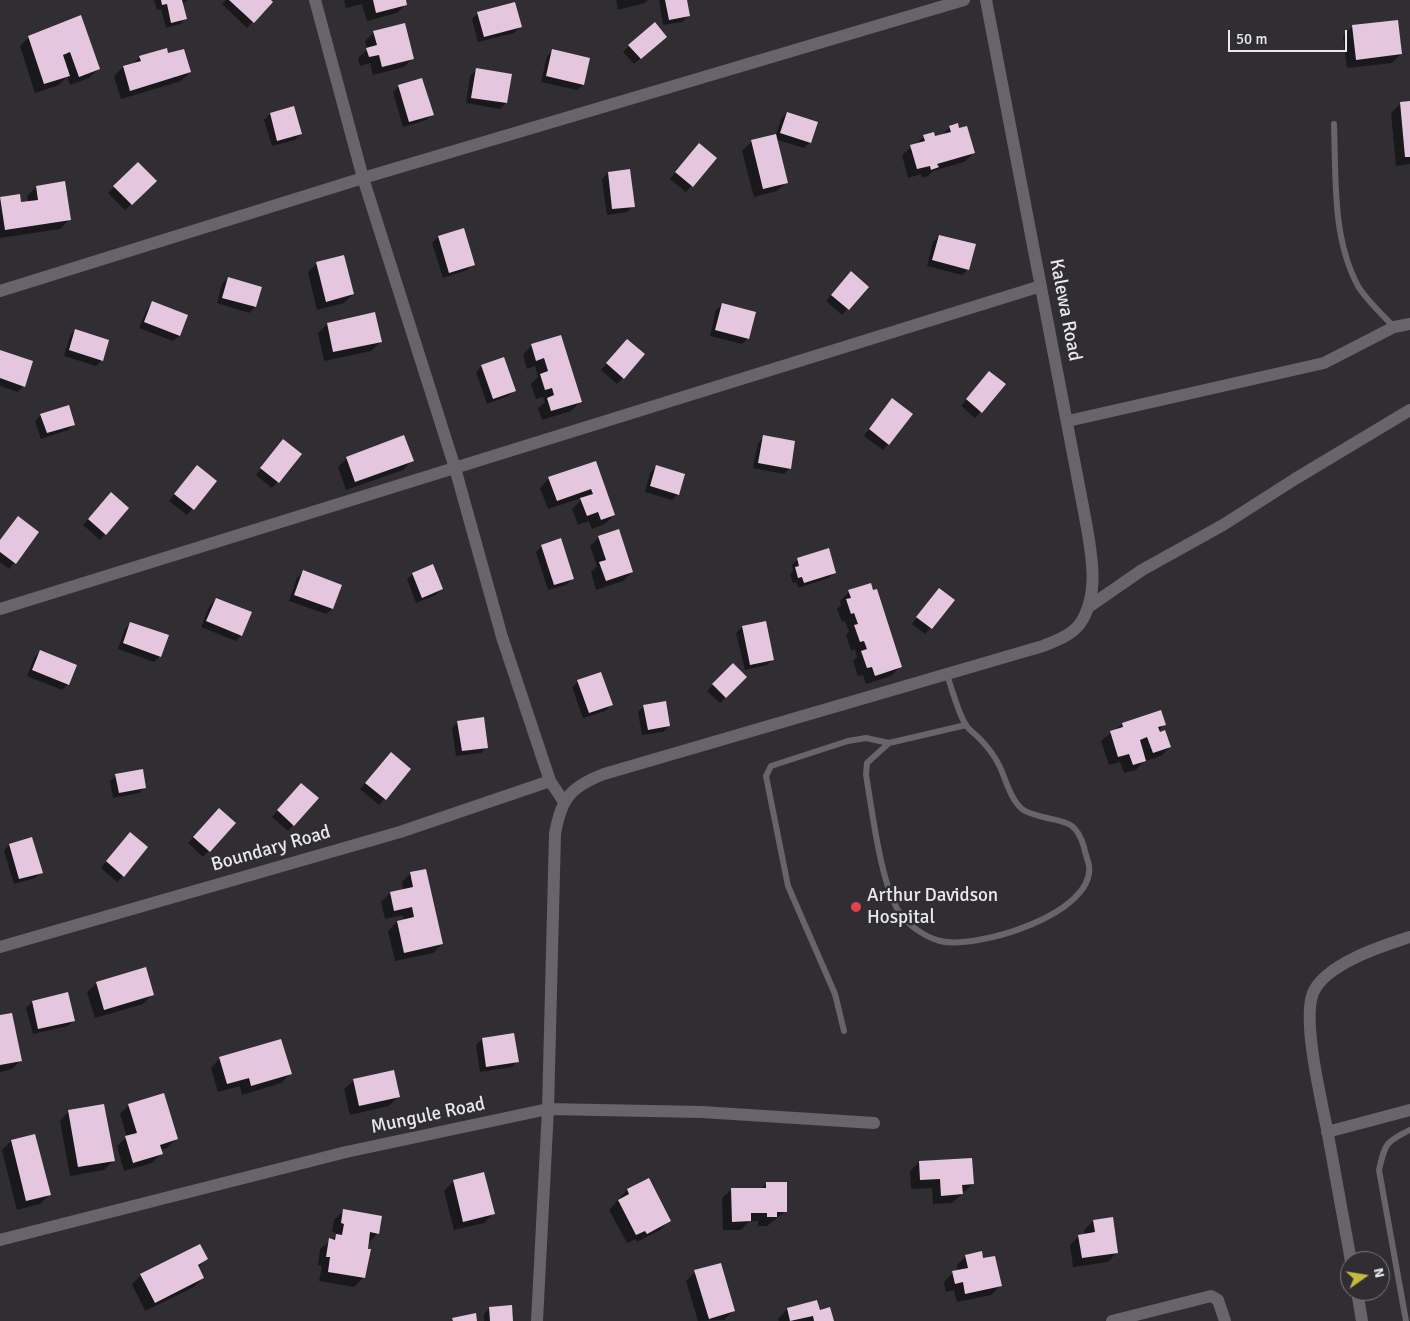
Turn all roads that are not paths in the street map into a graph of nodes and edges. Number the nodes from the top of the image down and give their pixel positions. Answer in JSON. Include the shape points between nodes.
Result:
{"nodes":[{"id":1,"x":314,"y":0,"type":"edge"},
{"id":2,"x":964,"y":0,"type":"edge"},
{"id":3,"x":986,"y":0,"type":"edge"},
{"id":4,"x":1334,"y":124,"type":"dead end"},
{"id":5,"x":363,"y":178,"type":"junction"},
{"id":6,"x":1041,"y":286,"type":"junction"},
{"id":7,"x":0,"y":292,"type":"edge"},
{"id":8,"x":1410,"y":324,"type":"edge"},
{"id":9,"x":1394,"y":327,"type":"junction"},
{"id":10,"x":1410,"y":410,"type":"edge"},
{"id":11,"x":1068,"y":421,"type":"junction"},
{"id":12,"x":455,"y":468,"type":"junction"},
{"id":13,"x":1090,"y":606,"type":"junction"},
{"id":14,"x":0,"y":608,"type":"edge"},
{"id":15,"x":948,"y":675,"type":"junction"},
{"id":16,"x":966,"y":725,"type":"junction"},
{"id":17,"x":889,"y":743,"type":"junction"},
{"id":18,"x":550,"y":781,"type":"junction"},
{"id":19,"x":564,"y":802,"type":"junction"},
{"id":20,"x":1410,"y":937,"type":"edge"},
{"id":21,"x":0,"y":946,"type":"edge"},
{"id":22,"x":844,"y":1032,"type":"dead end"},
{"id":23,"x":548,"y":1109,"type":"junction"},
{"id":24,"x":1410,"y":1110,"type":"edge"},
{"id":25,"x":874,"y":1123,"type":"dead end"},
{"id":26,"x":1410,"y":1130,"type":"edge"},
{"id":27,"x":1327,"y":1132,"type":"junction"},
{"id":28,"x":0,"y":1240,"type":"edge"},
{"id":29,"x":1349,"y":1251,"type":"edge"},
{"id":30,"x":1359,"y":1301,"type":"edge"},
{"id":31,"x":538,"y":1321,"type":"edge"},
{"id":32,"x":1112,"y":1321,"type":"edge"},
{"id":33,"x":1225,"y":1321,"type":"edge"},
{"id":34,"x":1362,"y":1321,"type":"edge"},
{"id":35,"x":1406,"y":1321,"type":"edge"}],
"edges":[{"from":1,"to":5,"type":"street"},
{"from":2,"to":5,"type":"street"},
{"from":3,"to":6,"type":"street","name":"Kalewa Road"},
{"from":4,"to":9,"type":"lane","via":[[1337,200],[1345,257],[1359,287]]},
{"from":5,"to":7,"type":"street"},
{"from":5,"to":12,"type":"street"},
{"from":6,"to":11,"type":"street","name":"Kalewa Road"},
{"from":6,"to":12,"type":"street"},
{"from":8,"to":9,"type":"street"},
{"from":9,"to":11,"type":"street","via":[[1324,363]]},
{"from":10,"to":13,"type":"street","via":[[1224,525],[1142,570]]},
{"from":11,"to":13,"type":"street","name":"Kalewa Road","via":[[1090,548]]},
{"from":12,"to":14,"type":"street"},
{"from":12,"to":18,"type":"street","via":[[502,638]]},
{"from":13,"to":15,"type":"street","name":"Kalewa Road","via":[[1078,626],[1063,638]]},
{"from":15,"to":16,"type":"lane"},
{"from":15,"to":19,"type":"street","via":[[604,774],[575,788]]},
{"from":16,"to":17,"type":"lane"},
{"from":16,"to":17,"type":"lane","via":[[990,751],[1022,809],[1075,827],[1089,866],[1076,898],[1040,922],[1015,931],[956,942],[940,941],[910,925],[900,913],[885,874],[866,774],[866,763]]},
{"from":17,"to":22,"type":"lane","via":[[866,738],[848,741],[771,766],[766,776],[788,886],[835,994]]},
{"from":18,"to":19,"type":"street"},
{"from":18,"to":21,"type":"street","name":"Boundary Road","via":[[400,832]]},
{"from":19,"to":23,"type":"street","via":[[555,834]]},
{"from":20,"to":27,"type":"street","via":[[1367,952],[1332,971],[1313,993],[1310,1024]]},
{"from":23,"to":25,"type":"street","name":"Mungule Road","via":[[702,1112]]},
{"from":23,"to":28,"type":"street","name":"Mungule Road","via":[[346,1152]]},
{"from":23,"to":31,"type":"street"},
{"from":24,"to":27,"type":"street"},
{"from":26,"to":35,"type":"lane","via":[[1391,1139],[1384,1150],[1380,1170]]},
{"from":27,"to":29,"type":"street"},
{"from":30,"to":34,"type":"street"},
{"from":32,"to":33,"type":"street","via":[[1211,1296],[1218,1300]]}]}
